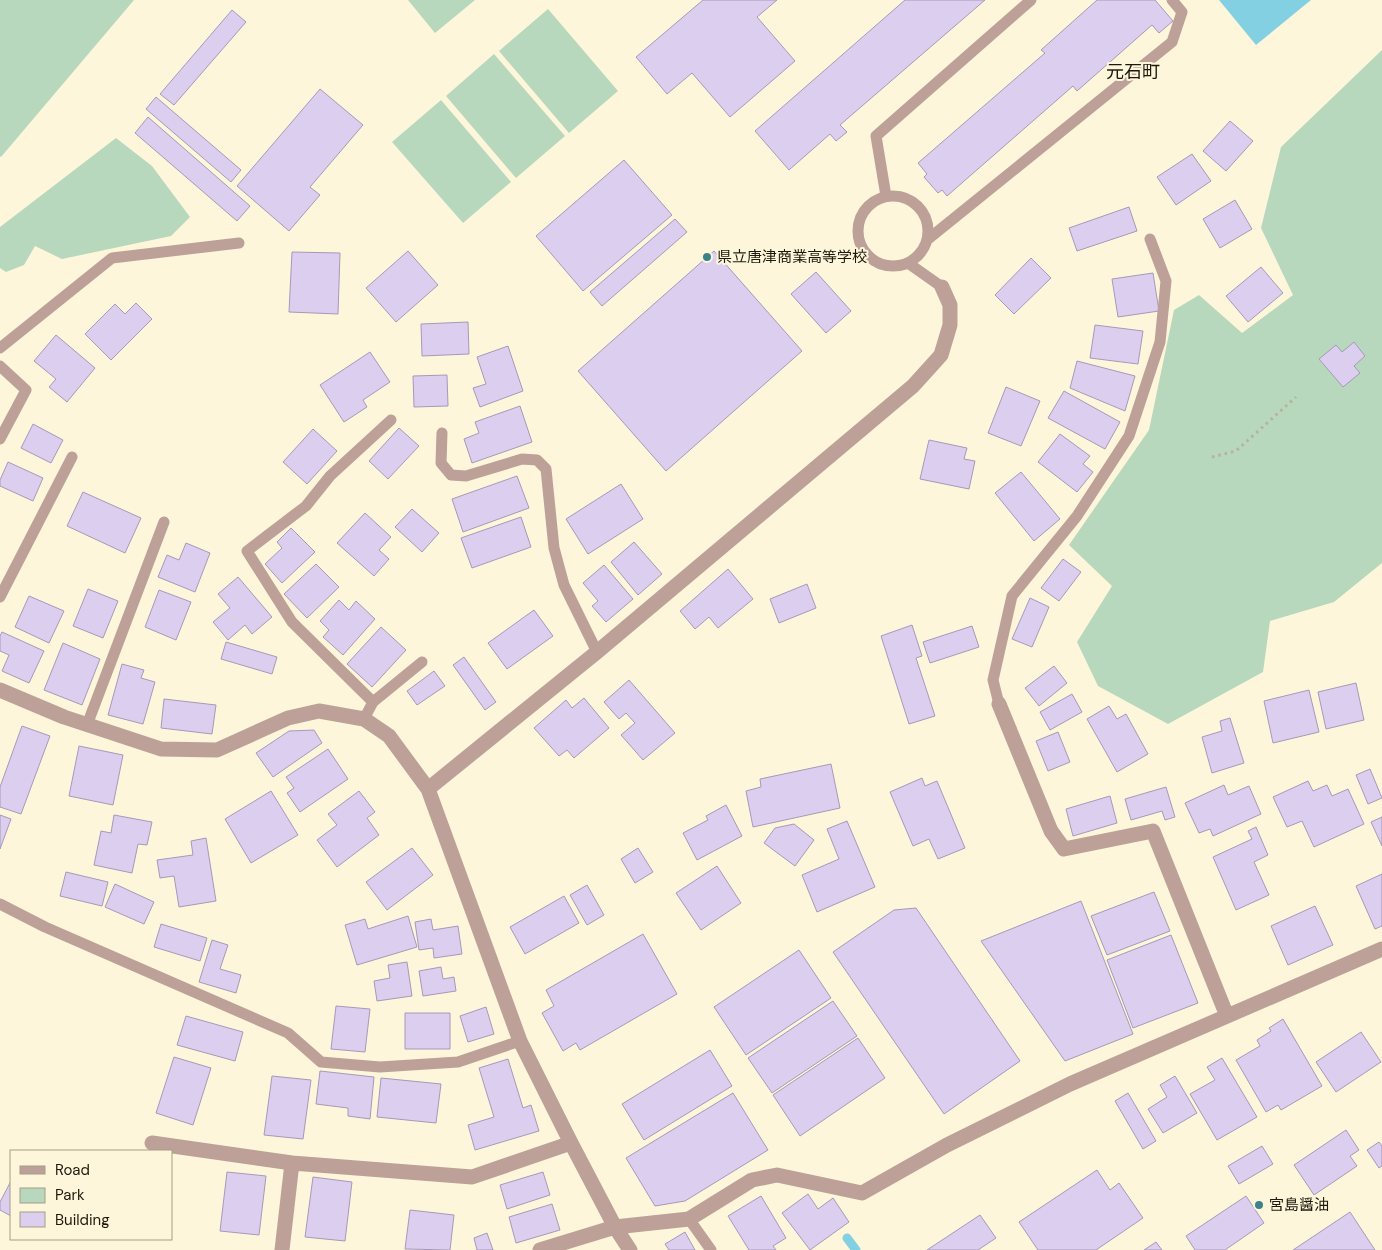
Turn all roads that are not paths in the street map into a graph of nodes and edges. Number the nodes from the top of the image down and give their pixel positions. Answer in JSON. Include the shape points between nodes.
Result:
{"nodes":[{"id":1,"x":1031,"y":0,"type":"edge"},
{"id":2,"x":1172,"y":0,"type":"edge"},
{"id":3,"x":886,"y":196,"type":"junction"},
{"id":4,"x":1150,"y":239,"type":"dead end"},
{"id":5,"x":927,"y":240,"type":"junction"},
{"id":6,"x":239,"y":243,"type":"dead end"},
{"id":7,"x":908,"y":263,"type":"junction"},
{"id":8,"x":942,"y":286,"type":"joint"},
{"id":9,"x":0,"y":348,"type":"edge"},
{"id":10,"x":0,"y":366,"type":"edge"},
{"id":11,"x":392,"y":420,"type":"dead end"},
{"id":12,"x":442,"y":434,"type":"dead end"},
{"id":13,"x":0,"y":439,"type":"edge"},
{"id":14,"x":72,"y":457,"type":"dead end"},
{"id":15,"x":164,"y":522,"type":"dead end"},
{"id":16,"x":0,"y":597,"type":"edge"},
{"id":17,"x":597,"y":652,"type":"junction"},
{"id":18,"x":422,"y":662,"type":"dead end"},
{"id":19,"x":0,"y":690,"type":"edge"},
{"id":20,"x":373,"y":702,"type":"junction"},
{"id":21,"x":999,"y":704,"type":"joint"},
{"id":22,"x":364,"y":719,"type":"junction"},
{"id":23,"x":87,"y":725,"type":"junction"},
{"id":24,"x":428,"y":788,"type":"junction"},
{"id":25,"x":0,"y":904,"type":"edge"},
{"id":26,"x":1380,"y":955,"type":"edge"},
{"id":27,"x":1227,"y":1016,"type":"junction"},
{"id":28,"x":520,"y":1041,"type":"junction"},
{"id":29,"x":152,"y":1143,"type":"dead end"},
{"id":30,"x":571,"y":1143,"type":"junction"},
{"id":31,"x":292,"y":1163,"type":"junction"},
{"id":32,"x":688,"y":1219,"type":"junction"},
{"id":33,"x":615,"y":1227,"type":"junction"},
{"id":34,"x":282,"y":1250,"type":"edge"},
{"id":35,"x":540,"y":1250,"type":"edge"},
{"id":36,"x":630,"y":1250,"type":"edge"},
{"id":37,"x":711,"y":1250,"type":"edge"}],
"edges":[{"from":1,"to":3,"type":"lane","via":[[876,136]]},
{"from":2,"to":5,"type":"lane","via":[[1182,12],[1172,42]]},
{"from":3,"to":5,"type":"lane","via":[[909,199],[918,206],[925,216]]},
{"from":3,"to":7,"type":"lane","via":[[866,207],[860,216],[858,239],[865,254],[879,265],[891,267]]},
{"from":4,"to":21,"type":"lane","via":[[1166,281],[1160,342],[1154,361],[1129,436],[1078,516],[1012,596],[993,680]]},
{"from":5,"to":7,"type":"lane","via":[[922,251]]},
{"from":6,"to":9,"type":"lane","via":[[112,258]]},
{"from":7,"to":8,"type":"lane"},
{"from":8,"to":17,"type":"street","via":[[950,305],[948,332],[941,355],[912,386]]},
{"from":10,"to":13,"type":"lane","via":[[26,390]]},
{"from":11,"to":20,"type":"lane","via":[[330,476],[306,506],[248,551],[292,622]]},
{"from":12,"to":17,"type":"lane","via":[[441,463],[451,475],[466,476],[522,459],[537,460],[546,469],[554,548],[564,585]]},
{"from":14,"to":16,"type":"lane"},
{"from":15,"to":23,"type":"lane"},
{"from":17,"to":24,"type":"street"},
{"from":18,"to":20,"type":"lane"},
{"from":19,"to":23,"type":"street"},
{"from":20,"to":22,"type":"lane"},
{"from":21,"to":27,"type":"street","via":[[1051,831],[1064,849],[1153,831]]},
{"from":22,"to":23,"type":"street","via":[[319,711],[288,718],[216,750],[161,749]]},
{"from":22,"to":24,"type":"street","via":[[389,736]]},
{"from":24,"to":28,"type":"street"},
{"from":25,"to":28,"type":"lane","via":[[45,927],[288,1033],[322,1062],[380,1067],[458,1062]]},
{"from":26,"to":27,"type":"street"},
{"from":27,"to":32,"type":"street","via":[[1070,1084],[947,1145],[862,1193],[777,1175],[752,1180]]},
{"from":28,"to":30,"type":"street"},
{"from":29,"to":31,"type":"street"},
{"from":30,"to":31,"type":"street","via":[[472,1176]]},
{"from":30,"to":33,"type":"street"},
{"from":31,"to":34,"type":"street"},
{"from":32,"to":33,"type":"street"},
{"from":32,"to":37,"type":"lane"},
{"from":33,"to":35,"type":"street"},
{"from":33,"to":36,"type":"street"}]}
